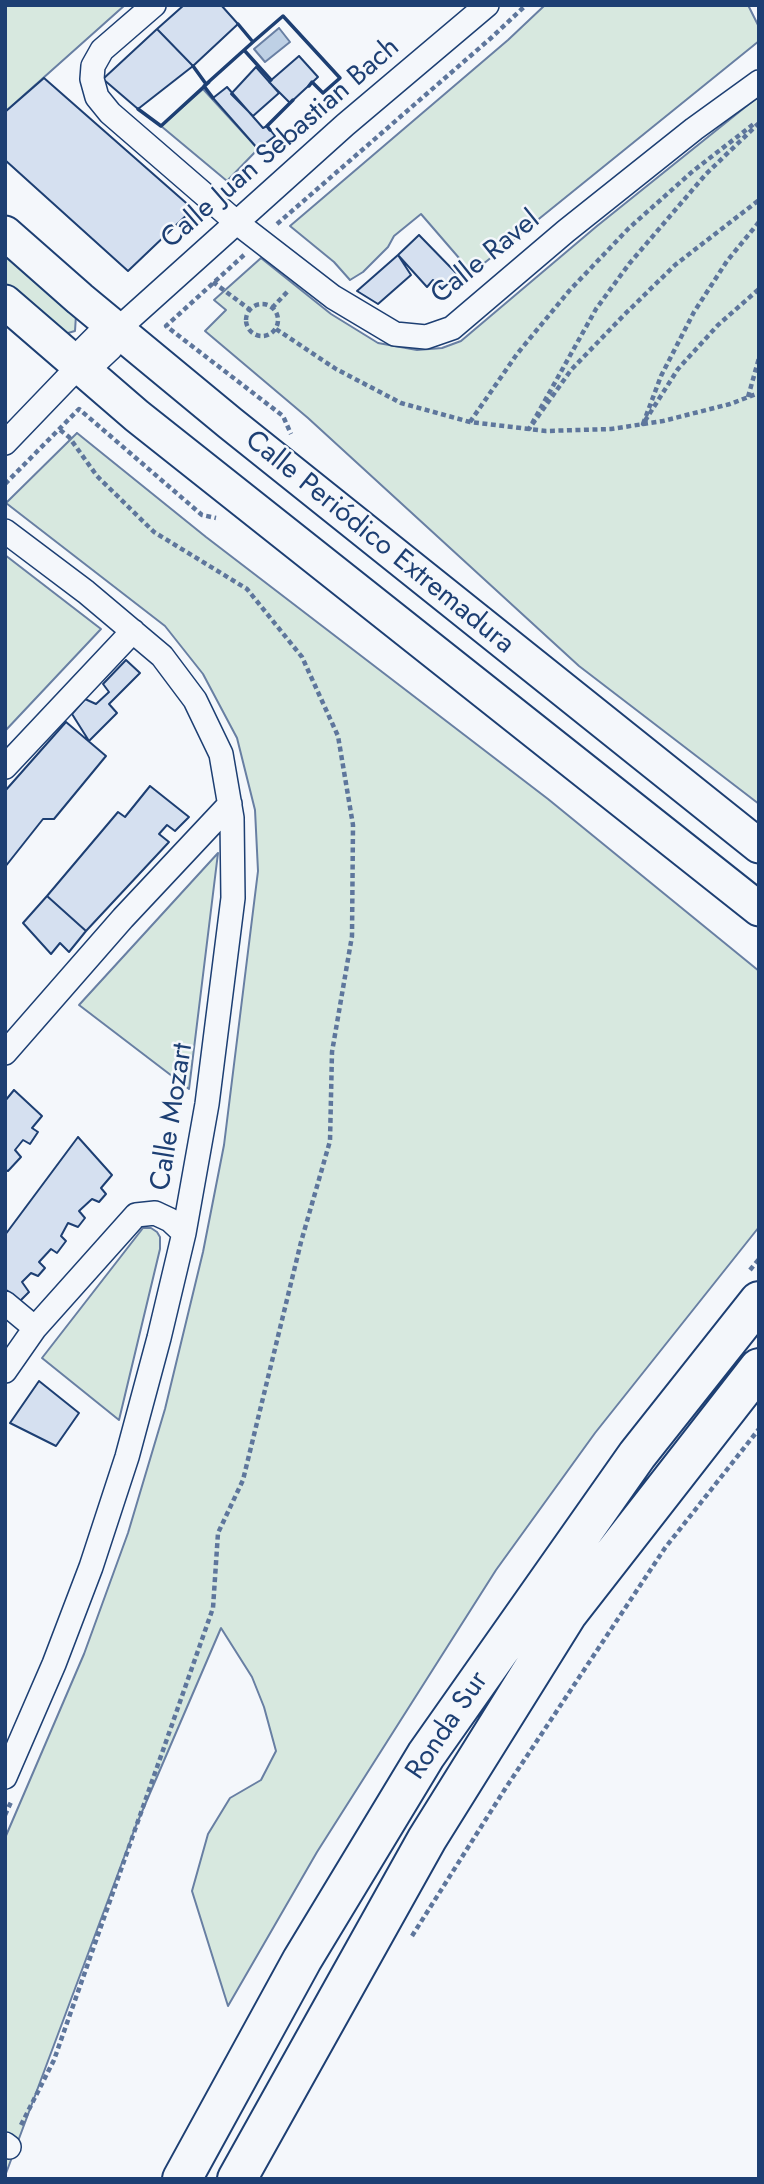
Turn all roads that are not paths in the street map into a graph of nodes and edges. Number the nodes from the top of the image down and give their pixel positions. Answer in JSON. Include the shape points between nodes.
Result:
{"nodes":[{"id":1,"x":154,"y":5,"type":"edge"},
{"id":2,"x":487,"y":5,"type":"edge"},
{"id":3,"x":759,"y":82,"type":"edge"},
{"id":4,"x":236,"y":222,"type":"junction"},
{"id":5,"x":5,"y":233,"type":"edge"},
{"id":6,"x":5,"y":302,"type":"edge"},
{"id":7,"x":117,"y":330,"type":"junction"},
{"id":8,"x":78,"y":367,"type":"junction"},
{"id":9,"x":5,"y":443,"type":"edge"},
{"id":10,"x":5,"y":531,"type":"edge"},
{"id":11,"x":133,"y":631,"type":"junction"},
{"id":12,"x":5,"y":767,"type":"edge"},
{"id":13,"x":230,"y":804,"type":"junction"},
{"id":14,"x":759,"y":846,"type":"edge"},
{"id":15,"x":759,"y":909,"type":"edge"},
{"id":16,"x":5,"y":1053,"type":"edge"},
{"id":17,"x":184,"y":1233,"type":"junction"},
{"id":18,"x":759,"y":1301,"type":"edge"},
{"id":19,"x":5,"y":1303,"type":"edge"},
{"id":20,"x":36,"y":1328,"type":"junction"},
{"id":21,"x":759,"y":1368,"type":"edge"},
{"id":22,"x":5,"y":1371,"type":"edge"},
{"id":23,"x":10,"y":1785,"type":"edge"},
{"id":24,"x":182,"y":2179,"type":"edge"},
{"id":25,"x":237,"y":2179,"type":"edge"}],
"edges":[{"from":1,"to":4,"type":"street","name":"Calle Ravel","via":[[102,50],[93,66],[97,97]]},
{"from":2,"to":4,"type":"street","name":"Calle Juan Sebastian Bach"},
{"from":3,"to":4,"type":"street","name":"Calle Ravel","via":[[566,231],[452,328],[426,337],[394,334],[333,297]]},
{"from":4,"to":7,"type":"street","name":"Calle Juan Sebastian Bach"},
{"from":5,"to":7,"type":"main road","name":"Calle Periódico Extremadura"},
{"from":6,"to":8,"type":"main road","name":"Calle Periódico Extremadura"},
{"from":7,"to":8,"type":"street","name":"Calle Juan Sebastian Bach","via":[[111,348],[95,363]]},
{"from":7,"to":14,"type":"main road","name":"Calle Periódico Extremadura"},
{"from":8,"to":9,"type":"street"},
{"from":8,"to":15,"type":"main road","name":"Calle Periódico Extremadura"},
{"from":10,"to":11,"type":"street","name":"Calle Mozart"},
{"from":11,"to":12,"type":"street"},
{"from":11,"to":13,"type":"street","name":"Calle Mozart","via":[[162,656],[195,700],[221,754]]},
{"from":13,"to":16,"type":"street"},
{"from":13,"to":17,"type":"street","name":"Calle Mozart","via":[[233,898],[207,1104]]},
{"from":17,"to":20,"type":"street","via":[[155,1213],[135,1215]]},
{"from":17,"to":23,"type":"street","name":"Calle Mozart","via":[[127,1457]]},
{"from":18,"to":24,"type":"highway","name":"Ronda Sur","via":[[637,1455],[426,1755],[302,1960]]},
{"from":19,"to":20,"type":"street"},
{"from":20,"to":22,"type":"street"},
{"from":21,"to":25,"type":"highway","name":"Ronda Sur","via":[[568,1613],[427,1839]]}]}
